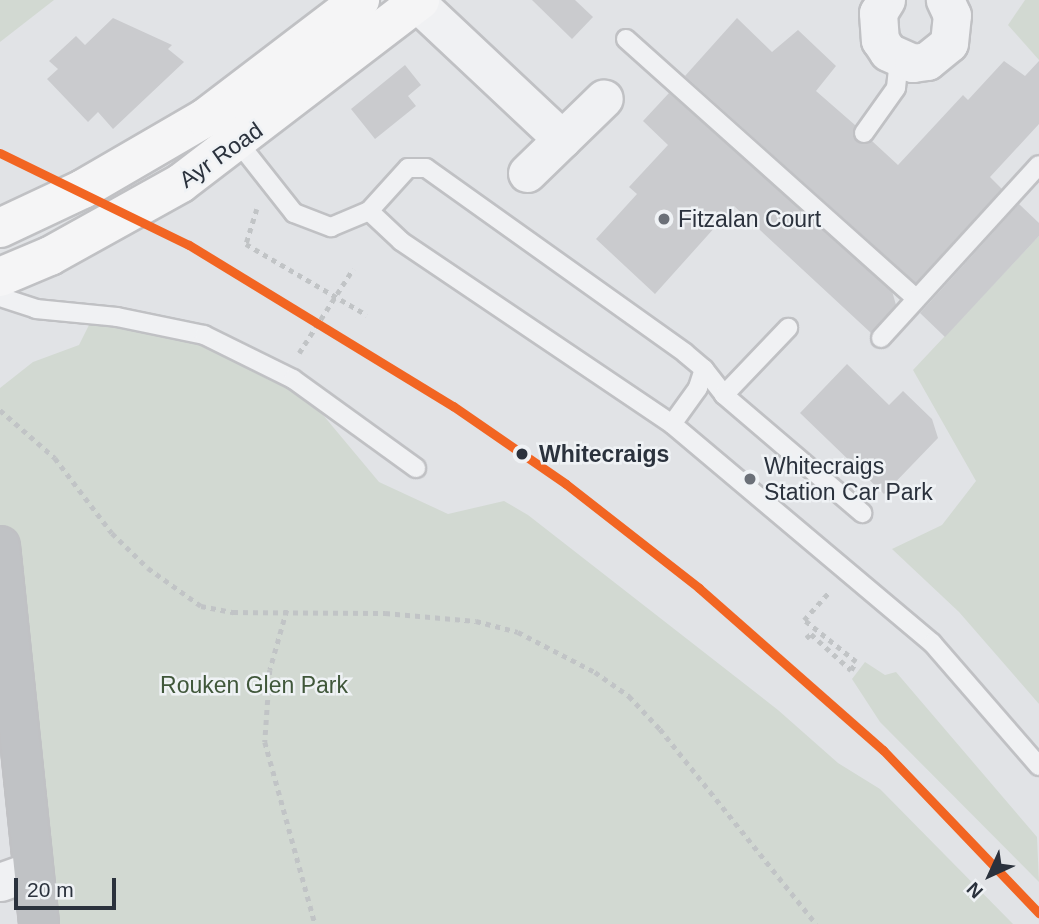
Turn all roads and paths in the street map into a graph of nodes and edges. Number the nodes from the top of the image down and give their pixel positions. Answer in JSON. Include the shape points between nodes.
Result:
{"nodes":[{"id":1,"x":360,"y":0,"type":"edge"},
{"id":2,"x":886,"y":0,"type":"edge"},
{"id":3,"x":945,"y":0,"type":"edge"},
{"id":4,"x":417,"y":1,"type":"edge"},
{"id":5,"x":626,"y":38,"type":"dead end"},
{"id":6,"x":899,"y":60,"type":"junction"},
{"id":7,"x":604,"y":98,"type":"dead end"},
{"id":8,"x":217,"y":111,"type":"junction"},
{"id":9,"x":864,"y":133,"type":"dead end"},
{"id":10,"x":562,"y":139,"type":"junction"},
{"id":11,"x":238,"y":144,"type":"junction"},
{"id":12,"x":1039,"y":165,"type":"edge"},
{"id":13,"x":527,"y":173,"type":"dead end"},
{"id":14,"x":369,"y":211,"type":"junction"},
{"id":15,"x":251,"y":225,"type":"dead end"},
{"id":16,"x":0,"y":228,"type":"edge"},
{"id":17,"x":354,"y":269,"type":"dead end"},
{"id":18,"x":5,"y":282,"type":"edge"},
{"id":19,"x":336,"y":295,"type":"junction"},
{"id":20,"x":915,"y":297,"type":"junction"},
{"id":21,"x":367,"y":315,"type":"dead end"},
{"id":22,"x":788,"y":328,"type":"dead end"},
{"id":23,"x":881,"y":338,"type":"dead end"},
{"id":24,"x":299,"y":352,"type":"dead end"},
{"id":25,"x":704,"y":369,"type":"junction"},
{"id":26,"x":723,"y":395,"type":"junction"},
{"id":27,"x":0,"y":410,"type":"edge"},
{"id":28,"x":672,"y":424,"type":"junction"},
{"id":29,"x":416,"y":468,"type":"dead end"},
{"id":30,"x":862,"y":513,"type":"dead end"},
{"id":31,"x":0,"y":546,"type":"edge"},
{"id":32,"x":847,"y":572,"type":"junction"},
{"id":33,"x":286,"y":610,"type":"junction"},
{"id":34,"x":806,"y":638,"type":"dead end"},
{"id":35,"x":1039,"y":766,"type":"edge"},
{"id":36,"x":17,"y":876,"type":"edge"},
{"id":37,"x":39,"y":924,"type":"edge"},
{"id":38,"x":315,"y":924,"type":"edge"},
{"id":39,"x":816,"y":924,"type":"edge"}],
"edges":[{"from":1,"to":8,"type":"main road","name":"Ayr Road"},
{"from":2,"to":6,"type":"street","via":[[876,27],[888,52]]},
{"from":3,"to":6,"type":"street","via":[[953,15],[949,43],[927,61]]},
{"from":4,"to":10,"type":"street"},
{"from":4,"to":11,"type":"main road","name":"Ayr Road"},
{"from":5,"to":20,"type":"lane","via":[[812,189]]},
{"from":6,"to":9,"type":"lane","via":[[896,88]]},
{"from":7,"to":10,"type":"street"},
{"from":8,"to":11,"type":"lane"},
{"from":8,"to":16,"type":"main road","name":"Ayr Road","via":[[128,164]]},
{"from":10,"to":13,"type":"street"},
{"from":11,"to":14,"type":"lane","via":[[294,212],[331,227]]},
{"from":11,"to":18,"type":"main road","name":"Ayr Road","via":[[169,191]]},
{"from":12,"to":20,"type":"lane"},
{"from":14,"to":25,"type":"lane","via":[[408,168],[426,168],[638,315]]},
{"from":14,"to":28,"type":"lane","via":[[401,241]]},
{"from":15,"to":19,"type":"path","via":[[246,244]]},
{"from":17,"to":19,"type":"path"},
{"from":18,"to":29,"type":"lane","via":[[36,309],[117,317],[204,335],[293,380]]},
{"from":19,"to":21,"type":"path"},
{"from":19,"to":24,"type":"path"},
{"from":20,"to":23,"type":"lane"},
{"from":22,"to":26,"type":"lane"},
{"from":25,"to":26,"type":"lane"},
{"from":25,"to":28,"type":"lane","via":[[698,388]]},
{"from":26,"to":30,"type":"lane"},
{"from":27,"to":33,"type":"path","via":[[55,458],[112,533],[176,590],[201,606],[233,612]]},
{"from":28,"to":32,"type":"lane"},
{"from":31,"to":36,"type":"street"},
{"from":32,"to":34,"type":"path","via":[[804,620],[856,662],[850,670],[811,634]]},
{"from":32,"to":35,"type":"lane","via":[[932,643]]},
{"from":33,"to":38,"type":"path","via":[[270,670],[265,742]]},
{"from":33,"to":39,"type":"path","via":[[476,621],[559,650],[629,696],[660,729]]},
{"from":36,"to":37,"type":"street"}]}
